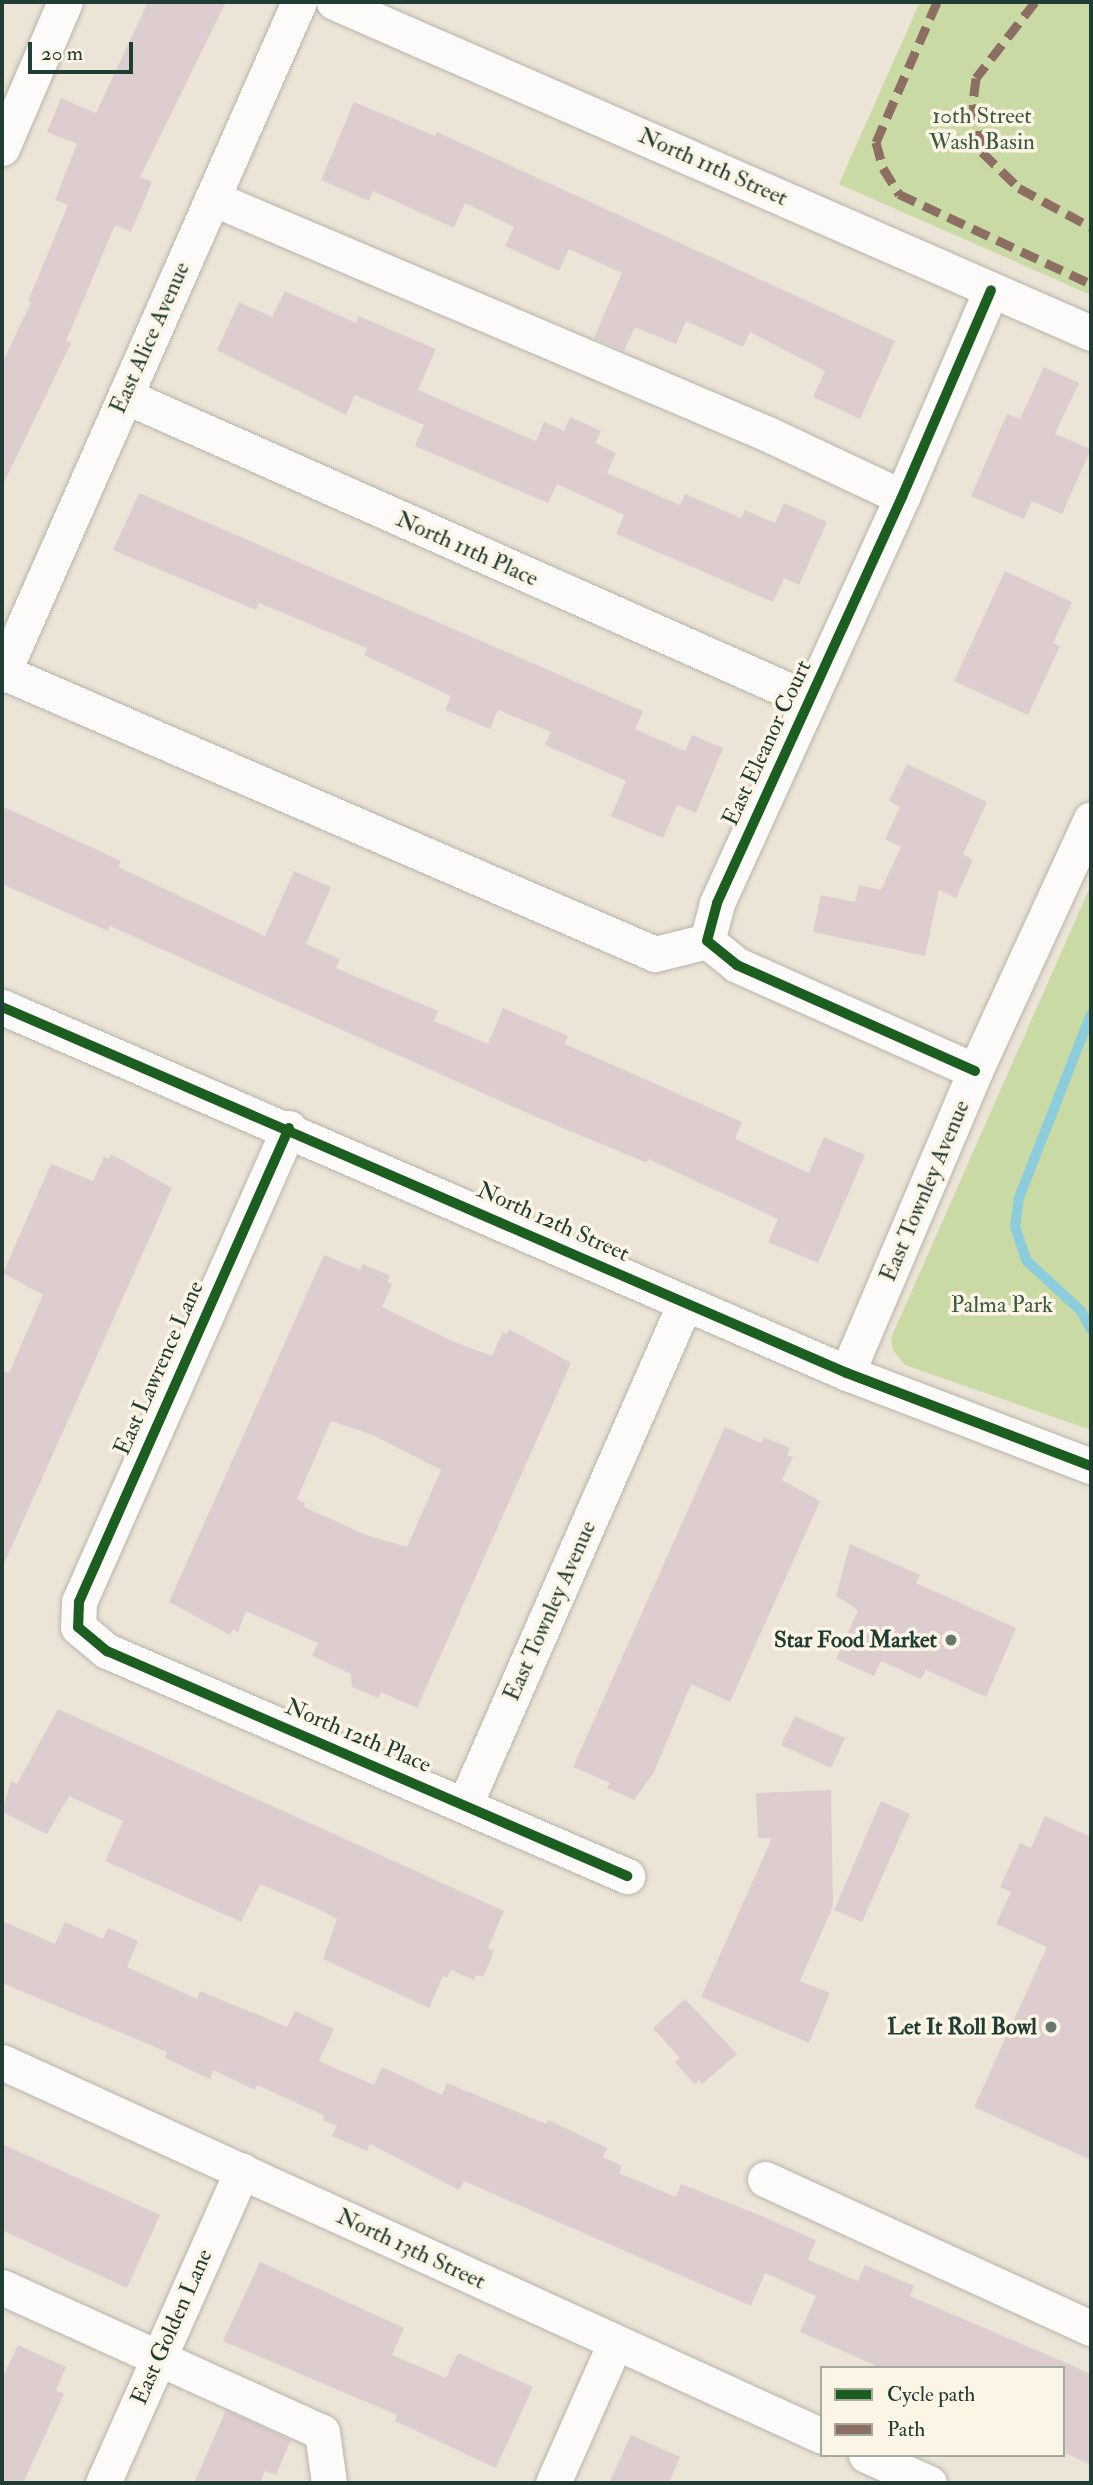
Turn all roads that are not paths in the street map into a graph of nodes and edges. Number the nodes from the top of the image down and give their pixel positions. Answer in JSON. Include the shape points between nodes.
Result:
{"nodes":[{"id":1,"x":65,"y":2,"type":"edge"},
{"id":2,"x":299,"y":2,"type":"edge"},
{"id":3,"x":334,"y":2,"type":"edge"},
{"id":4,"x":2,"y":148,"type":"edge"},
{"id":5,"x":212,"y":198,"type":"junction"},
{"id":6,"x":991,"y":290,"type":"junction"},
{"id":7,"x":1091,"y":333,"type":"edge"},
{"id":8,"x":125,"y":396,"type":"junction"},
{"id":9,"x":902,"y":497,"type":"junction"},
{"id":10,"x":2,"y":673,"type":"edge"},
{"id":11,"x":810,"y":701,"type":"junction"},
{"id":12,"x":1091,"y":819,"type":"edge"},
{"id":13,"x":707,"y":941,"type":"junction"},
{"id":14,"x":2,"y":1007,"type":"edge"},
{"id":15,"x":975,"y":1071,"type":"junction"},
{"id":16,"x":289,"y":1128,"type":"junction"},
{"id":17,"x":685,"y":1303,"type":"junction"},
{"id":18,"x":847,"y":1373,"type":"junction"},
{"id":19,"x":1091,"y":1466,"type":"edge"},
{"id":20,"x":78,"y":1627,"type":"joint"},
{"id":21,"x":466,"y":1804,"type":"junction"},
{"id":22,"x":627,"y":1876,"type":"dead end"},
{"id":23,"x":2,"y":2062,"type":"edge"},
{"id":24,"x":242,"y":2171,"type":"junction"},
{"id":25,"x":765,"y":2179,"type":"dead end"},
{"id":26,"x":2,"y":2287,"type":"edge"},
{"id":27,"x":1091,"y":2328,"type":"edge"},
{"id":28,"x":615,"y":2343,"type":"junction"},
{"id":29,"x":159,"y":2356,"type":"junction"},
{"id":30,"x":820,"y":2434,"type":"edge"},
{"id":31,"x":870,"y":2457,"type":"edge"},
{"id":32,"x":103,"y":2483,"type":"edge"},
{"id":33,"x":329,"y":2483,"type":"edge"},
{"id":34,"x":552,"y":2483,"type":"edge"},
{"id":35,"x":929,"y":2483,"type":"edge"}],
"edges":[{"from":1,"to":4,"type":"street"},
{"from":2,"to":5,"type":"street","name":"East Alice Avenue"},
{"from":3,"to":6,"type":"street","name":"North 11th Street"},
{"from":5,"to":8,"type":"street","name":"East Alice Avenue"},
{"from":5,"to":9,"type":"street","via":[[756,428]]},
{"from":6,"to":7,"type":"street","name":"North 11th Street"},
{"from":6,"to":9,"type":"street","name":"East Eleanor Court"},
{"from":8,"to":10,"type":"street","name":"East Alice Avenue"},
{"from":8,"to":11,"type":"street","name":"North 11th Place"},
{"from":9,"to":11,"type":"street","name":"East Eleanor Court"},
{"from":10,"to":13,"type":"street","via":[[655,954]]},
{"from":11,"to":13,"type":"street","name":"East Eleanor Court","via":[[717,903]]},
{"from":12,"to":15,"type":"street","name":"East Townley Avenue"},
{"from":13,"to":15,"type":"street","via":[[737,965]]},
{"from":14,"to":16,"type":"street","name":"North 12th Street"},
{"from":15,"to":18,"type":"street","name":"East Townley Avenue"},
{"from":16,"to":17,"type":"street","name":"North 12th Street"},
{"from":16,"to":20,"type":"street","name":"East Lawrence Lane","via":[[79,1602]]},
{"from":17,"to":18,"type":"street","name":"North 12th Street"},
{"from":17,"to":21,"type":"street","name":"East Townley Avenue"},
{"from":18,"to":19,"type":"street","name":"North 12th Street"},
{"from":20,"to":21,"type":"street","name":"North 12th Place","via":[[107,1651]]},
{"from":21,"to":22,"type":"street","name":"North 12th Place"},
{"from":23,"to":24,"type":"street","name":"North 13th Street"},
{"from":24,"to":28,"type":"street","name":"North 13th Street"},
{"from":24,"to":29,"type":"street","name":"East Golden Lane"},
{"from":25,"to":27,"type":"street"},
{"from":26,"to":29,"type":"street"},
{"from":28,"to":30,"type":"street","name":"North 13th Street"},
{"from":28,"to":34,"type":"street"},
{"from":29,"to":32,"type":"street","name":"East Golden Lane"},
{"from":29,"to":33,"type":"street","via":[[322,2432]]},
{"from":31,"to":35,"type":"street"}]}
